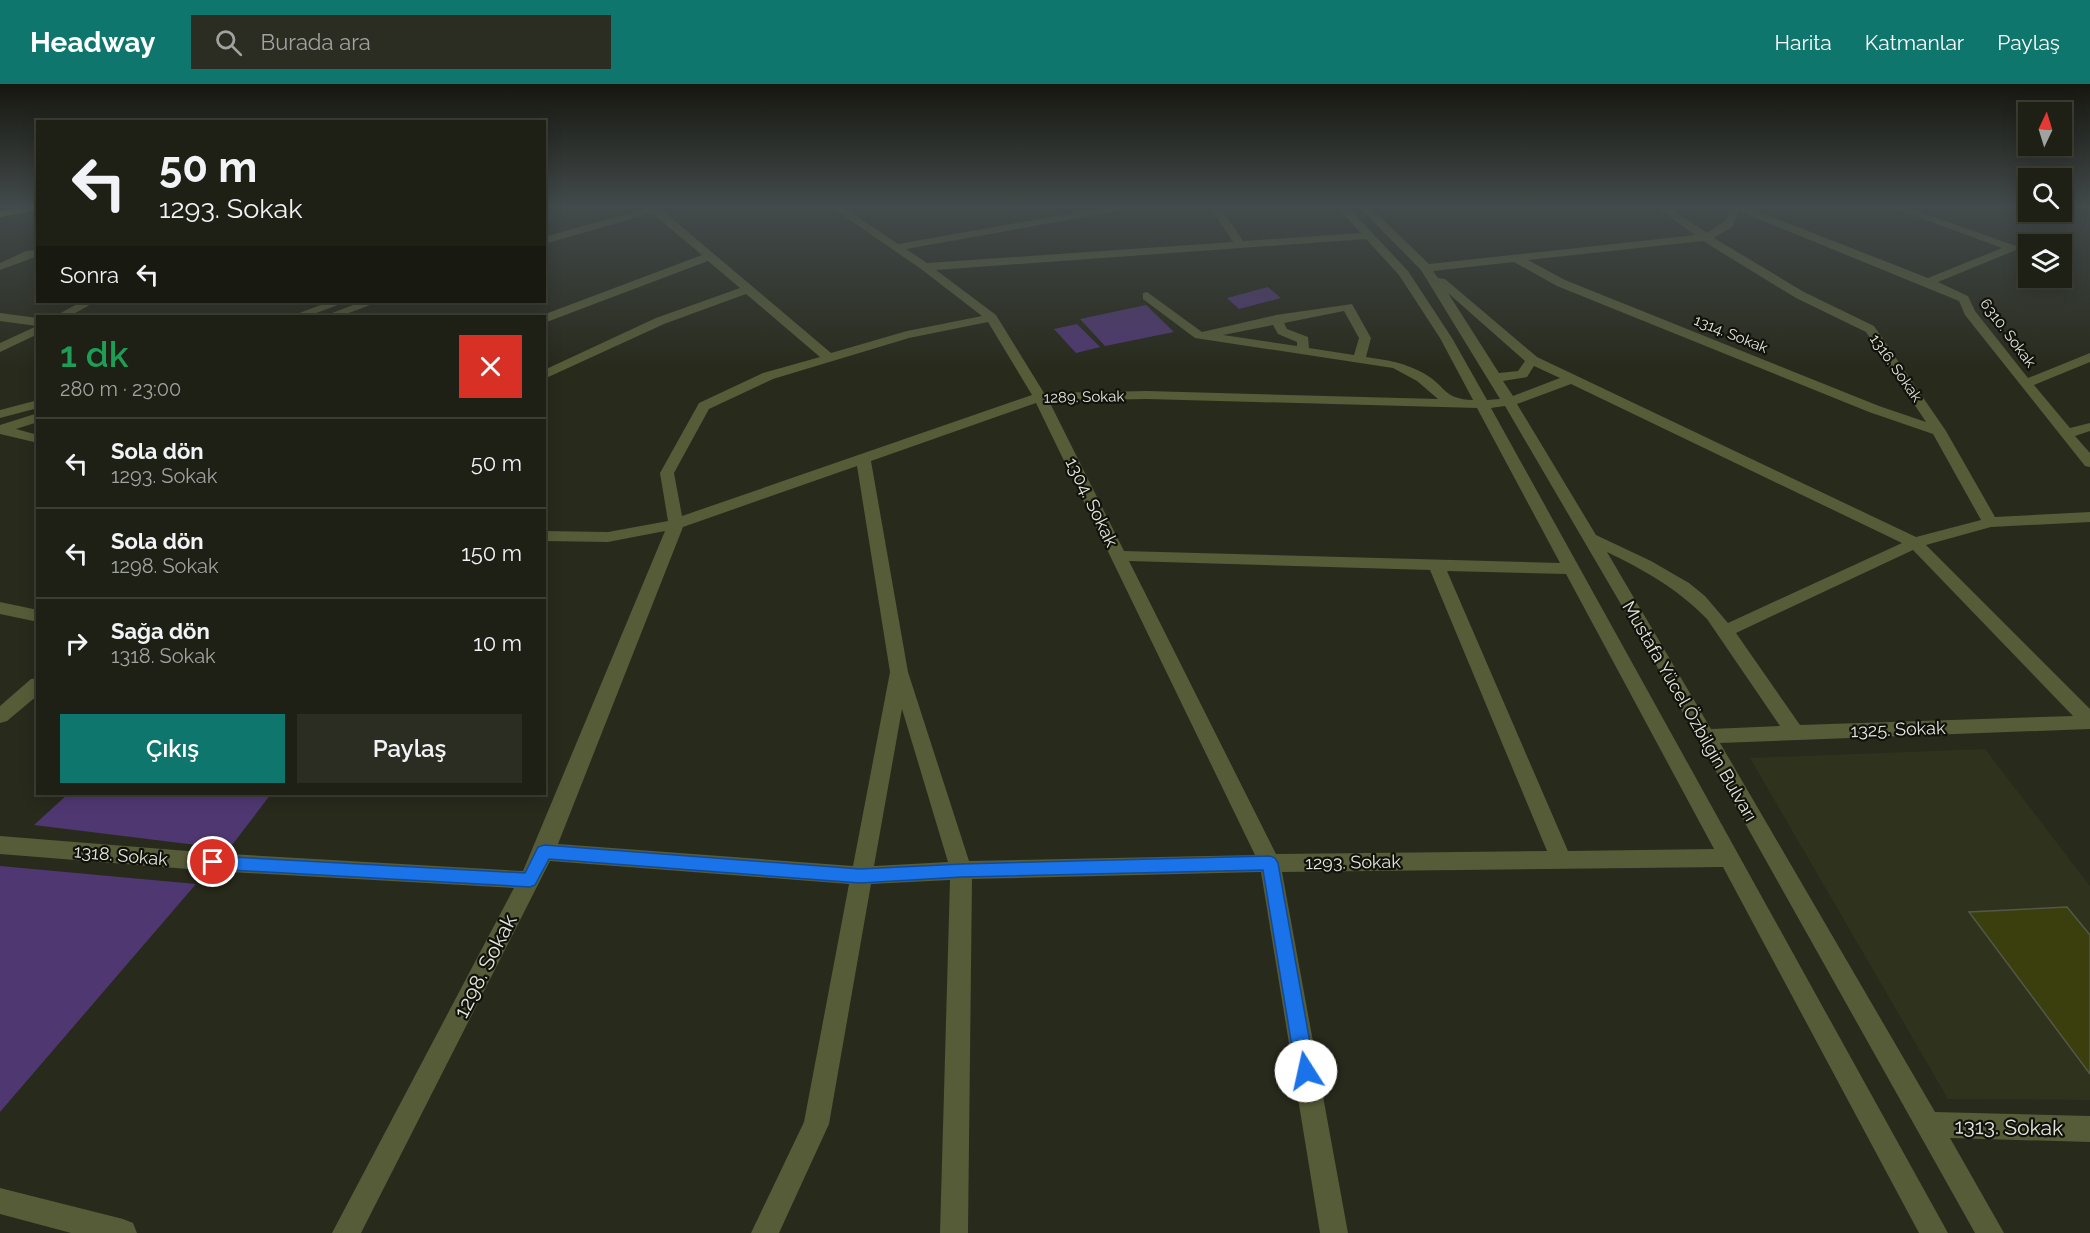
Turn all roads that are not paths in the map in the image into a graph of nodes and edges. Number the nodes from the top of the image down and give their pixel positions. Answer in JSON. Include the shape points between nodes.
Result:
{"nodes":[{"id":1,"x":15,"y":261,"type":"edge"},
{"id":2,"x":698,"y":261,"type":"edge"},
{"id":3,"x":715,"y":261,"type":"edge"},
{"id":4,"x":915,"y":261,"type":"edge"},
{"id":5,"x":1016,"y":261,"type":"edge"},
{"id":6,"x":1393,"y":261,"type":"edge"},
{"id":7,"x":1418,"y":261,"type":"edge"},
{"id":8,"x":1492,"y":261,"type":"edge"},
{"id":9,"x":1520,"y":261,"type":"edge"},
{"id":10,"x":1740,"y":261,"type":"edge"},
{"id":11,"x":1876,"y":261,"type":"edge"},
{"id":12,"x":1981,"y":261,"type":"edge"},
{"id":13,"x":0,"y":267,"type":"edge"},
{"id":14,"x":925,"y":267,"type":"junction"},
{"id":15,"x":1426,"y":268,"type":"junction"},
{"id":16,"x":1928,"y":282,"type":"junction"},
{"id":17,"x":748,"y":289,"type":"junction"},
{"id":18,"x":1147,"y":296,"type":"dead end"},
{"id":19,"x":87,"y":303,"type":"edge"},
{"id":20,"x":337,"y":303,"type":"edge"},
{"id":21,"x":369,"y":303,"type":"edge"},
{"id":22,"x":63,"y":315,"type":"edge"},
{"id":23,"x":300,"y":315,"type":"edge"},
{"id":24,"x":333,"y":315,"type":"edge"},
{"id":25,"x":0,"y":317,"type":"edge"},
{"id":26,"x":546,"y":318,"type":"edge"},
{"id":27,"x":992,"y":318,"type":"junction"},
{"id":28,"x":1276,"y":319,"type":"junction"},
{"id":29,"x":36,"y":322,"type":"edge"},
{"id":30,"x":36,"y":330,"type":"edge"},
{"id":31,"x":1199,"y":335,"type":"junction"},
{"id":32,"x":0,"y":348,"type":"edge"},
{"id":33,"x":1303,"y":351,"type":"junction"},
{"id":34,"x":829,"y":357,"type":"junction"},
{"id":35,"x":2090,"y":357,"type":"edge"},
{"id":36,"x":1359,"y":359,"type":"junction"},
{"id":37,"x":1532,"y":360,"type":"junction"},
{"id":38,"x":546,"y":374,"type":"edge"},
{"id":39,"x":1496,"y":378,"type":"junction"},
{"id":40,"x":1571,"y":379,"type":"junction"},
{"id":41,"x":2025,"y":384,"type":"junction"},
{"id":42,"x":1040,"y":397,"type":"junction"},
{"id":43,"x":1509,"y":402,"type":"junction"},
{"id":44,"x":1452,"y":404,"type":"junction"},
{"id":45,"x":1483,"y":404,"type":"junction"},
{"id":46,"x":36,"y":405,"type":"edge"},
{"id":47,"x":0,"y":414,"type":"edge"},
{"id":48,"x":36,"y":418,"type":"edge"},
{"id":49,"x":2090,"y":427,"type":"edge"},
{"id":50,"x":0,"y":430,"type":"edge"},
{"id":51,"x":1939,"y":431,"type":"junction"},
{"id":52,"x":2065,"y":434,"type":"junction"},
{"id":53,"x":36,"y":439,"type":"edge"},
{"id":54,"x":863,"y":460,"type":"junction"},
{"id":55,"x":2090,"y":464,"type":"edge"},
{"id":56,"x":2090,"y":517,"type":"edge"},
{"id":57,"x":1990,"y":522,"type":"junction"},
{"id":58,"x":676,"y":524,"type":"junction"},
{"id":59,"x":546,"y":536,"type":"edge"},
{"id":60,"x":1590,"y":538,"type":"junction"},
{"id":61,"x":1915,"y":543,"type":"junction"},
{"id":62,"x":1119,"y":556,"type":"junction"},
{"id":63,"x":1436,"y":565,"type":"junction"},
{"id":64,"x":1573,"y":569,"type":"junction"},
{"id":65,"x":0,"y":608,"type":"edge"},
{"id":66,"x":36,"y":616,"type":"edge"},
{"id":67,"x":1725,"y":631,"type":"junction"},
{"id":68,"x":899,"y":672,"type":"junction"},
{"id":69,"x":36,"y":686,"type":"edge"},
{"id":70,"x":0,"y":716,"type":"edge"},
{"id":71,"x":2090,"y":721,"type":"edge"},
{"id":72,"x":1794,"y":732,"type":"junction"},
{"id":73,"x":1706,"y":736,"type":"junction"},
{"id":74,"x":0,"y":845,"type":"edge"},
{"id":75,"x":544,"y":852,"type":"junction"},
{"id":76,"x":1731,"y":858,"type":"junction"},
{"id":77,"x":1561,"y":860,"type":"junction"},
{"id":78,"x":1270,"y":863,"type":"junction"},
{"id":79,"x":962,"y":870,"type":"junction"},
{"id":80,"x":860,"y":876,"type":"junction"},
{"id":81,"x":530,"y":880,"type":"junction"},
{"id":82,"x":1928,"y":1125,"type":"junction"},
{"id":83,"x":2090,"y":1130,"type":"edge"},
{"id":84,"x":0,"y":1201,"type":"edge"},
{"id":85,"x":123,"y":1233,"type":"edge"},
{"id":86,"x":346,"y":1233,"type":"edge"},
{"id":87,"x":765,"y":1233,"type":"edge"},
{"id":88,"x":954,"y":1233,"type":"edge"},
{"id":89,"x":1334,"y":1233,"type":"edge"},
{"id":90,"x":1934,"y":1233,"type":"edge"},
{"id":91,"x":1990,"y":1233,"type":"edge"}],
"edges":[{"from":1,"to":13,"type":"street"},
{"from":2,"to":26,"type":"street"},
{"from":3,"to":17,"type":"street"},
{"from":4,"to":14,"type":"street","name":"1304. Sokak"},
{"from":5,"to":14,"type":"street"},
{"from":6,"to":45,"type":"street","name":"Mustafa Yücel Özbilgin Bulvarı","via":[[1446,338]]},
{"from":7,"to":15,"type":"street","name":"Mustafa Yücel Özbilgin Bulvarı"},
{"from":8,"to":15,"type":"street"},
{"from":9,"to":51,"type":"street","name":"1314. Sokak","via":[[1582,291],[1874,410]]},
{"from":10,"to":51,"type":"street","name":"1316. Sokak","via":[[1870,329]]},
{"from":11,"to":16,"type":"street","name":"6310. Sokak"},
{"from":12,"to":16,"type":"street"},
{"from":14,"to":27,"type":"street","name":"1304. Sokak"},
{"from":15,"to":37,"type":"street"},
{"from":15,"to":39,"type":"street","name":"Mustafa Yücel Özbilgin Bulvarı"},
{"from":16,"to":41,"type":"street","name":"6310. Sokak","via":[[1964,300],[1969,312]]},
{"from":17,"to":34,"type":"street"},
{"from":17,"to":38,"type":"street","via":[[660,321]]},
{"from":18,"to":31,"type":"street"},
{"from":19,"to":22,"type":"street"},
{"from":20,"to":23,"type":"street"},
{"from":21,"to":24,"type":"street"},
{"from":25,"to":29,"type":"street"},
{"from":27,"to":34,"type":"street","via":[[941,326]]},
{"from":27,"to":42,"type":"street","name":"1304. Sokak"},
{"from":28,"to":31,"type":"street"},
{"from":28,"to":33,"type":"street","via":[[1282,331],[1303,340]]},
{"from":28,"to":36,"type":"street","via":[[1348,307],[1365,338]]},
{"from":30,"to":32,"type":"street"},
{"from":31,"to":33,"type":"street"},
{"from":33,"to":36,"type":"street"},
{"from":34,"to":58,"type":"street","via":[[768,376],[704,406],[667,473]]},
{"from":35,"to":41,"type":"street"},
{"from":36,"to":44,"type":"street","via":[[1396,365],[1422,378]]},
{"from":37,"to":39,"type":"street","via":[[1522,374]]},
{"from":37,"to":40,"type":"street"},
{"from":39,"to":43,"type":"street","name":"Mustafa Yücel Özbilgin Bulvarı"},
{"from":40,"to":43,"type":"street","name":"1289. Sokak"},
{"from":40,"to":61,"type":"street"},
{"from":41,"to":52,"type":"street","name":"6310. Sokak"},
{"from":42,"to":44,"type":"street","name":"1289. Sokak"},
{"from":42,"to":54,"type":"street","name":"1289. Sokak"},
{"from":42,"to":62,"type":"street","name":"1304. Sokak"},
{"from":43,"to":45,"type":"street","name":"1289. Sokak"},
{"from":43,"to":60,"type":"street","name":"Mustafa Yücel Özbilgin Bulvarı"},
{"from":44,"to":45,"type":"street","name":"1289. Sokak"},
{"from":45,"to":64,"type":"street","name":"Mustafa Yücel Özbilgin Bulvarı"},
{"from":46,"to":47,"type":"street"},
{"from":48,"to":50,"type":"street"},
{"from":49,"to":52,"type":"street"},
{"from":50,"to":53,"type":"street"},
{"from":51,"to":57,"type":"street","name":"1316. Sokak"},
{"from":52,"to":55,"type":"street","name":"6310. Sokak"},
{"from":54,"to":58,"type":"street","name":"1289. Sokak"},
{"from":54,"to":68,"type":"street"},
{"from":56,"to":57,"type":"street"},
{"from":57,"to":61,"type":"street"},
{"from":58,"to":59,"type":"street","name":"1289. Sokak","via":[[608,537]]},
{"from":58,"to":75,"type":"street","name":"1298. Sokak"},
{"from":60,"to":67,"type":"street","via":[[1665,574],[1720,621]]},
{"from":60,"to":73,"type":"street","name":"Mustafa Yücel Özbilgin Bulvarı"},
{"from":61,"to":67,"type":"street"},
{"from":61,"to":71,"type":"street"},
{"from":62,"to":63,"type":"street"},
{"from":62,"to":78,"type":"street","name":"1304. Sokak"},
{"from":63,"to":64,"type":"street"},
{"from":63,"to":77,"type":"street"},
{"from":64,"to":76,"type":"street","name":"Mustafa Yücel Özbilgin Bulvarı"},
{"from":65,"to":66,"type":"street"},
{"from":67,"to":72,"type":"street"},
{"from":68,"to":79,"type":"street"},
{"from":68,"to":80,"type":"street"},
{"from":69,"to":70,"type":"street"},
{"from":71,"to":72,"type":"street","name":"1325. Sokak"},
{"from":72,"to":73,"type":"street","name":"1325. Sokak"},
{"from":73,"to":82,"type":"street","name":"Mustafa Yücel Özbilgin Bulvarı"},
{"from":74,"to":81,"type":"street","name":"1318. Sokak"},
{"from":75,"to":80,"type":"street","name":"1293. Sokak"},
{"from":75,"to":81,"type":"street","name":"1298. Sokak"},
{"from":76,"to":77,"type":"street","name":"1293. Sokak"},
{"from":76,"to":90,"type":"street","name":"Mustafa Yücel Özbilgin Bulvarı"},
{"from":77,"to":78,"type":"street","name":"1293. Sokak"},
{"from":78,"to":79,"type":"street","name":"1293. Sokak"},
{"from":78,"to":89,"type":"street","name":"1304. Sokak"},
{"from":79,"to":80,"type":"street","name":"1293. Sokak"},
{"from":79,"to":88,"type":"street"},
{"from":80,"to":87,"type":"street","via":[[816,1124]]},
{"from":81,"to":86,"type":"street","name":"1298. Sokak"},
{"from":82,"to":83,"type":"street","name":"1313. Sokak"},
{"from":82,"to":91,"type":"street","name":"Mustafa Yücel Özbilgin Bulvarı"},
{"from":84,"to":85,"type":"street"}]}
